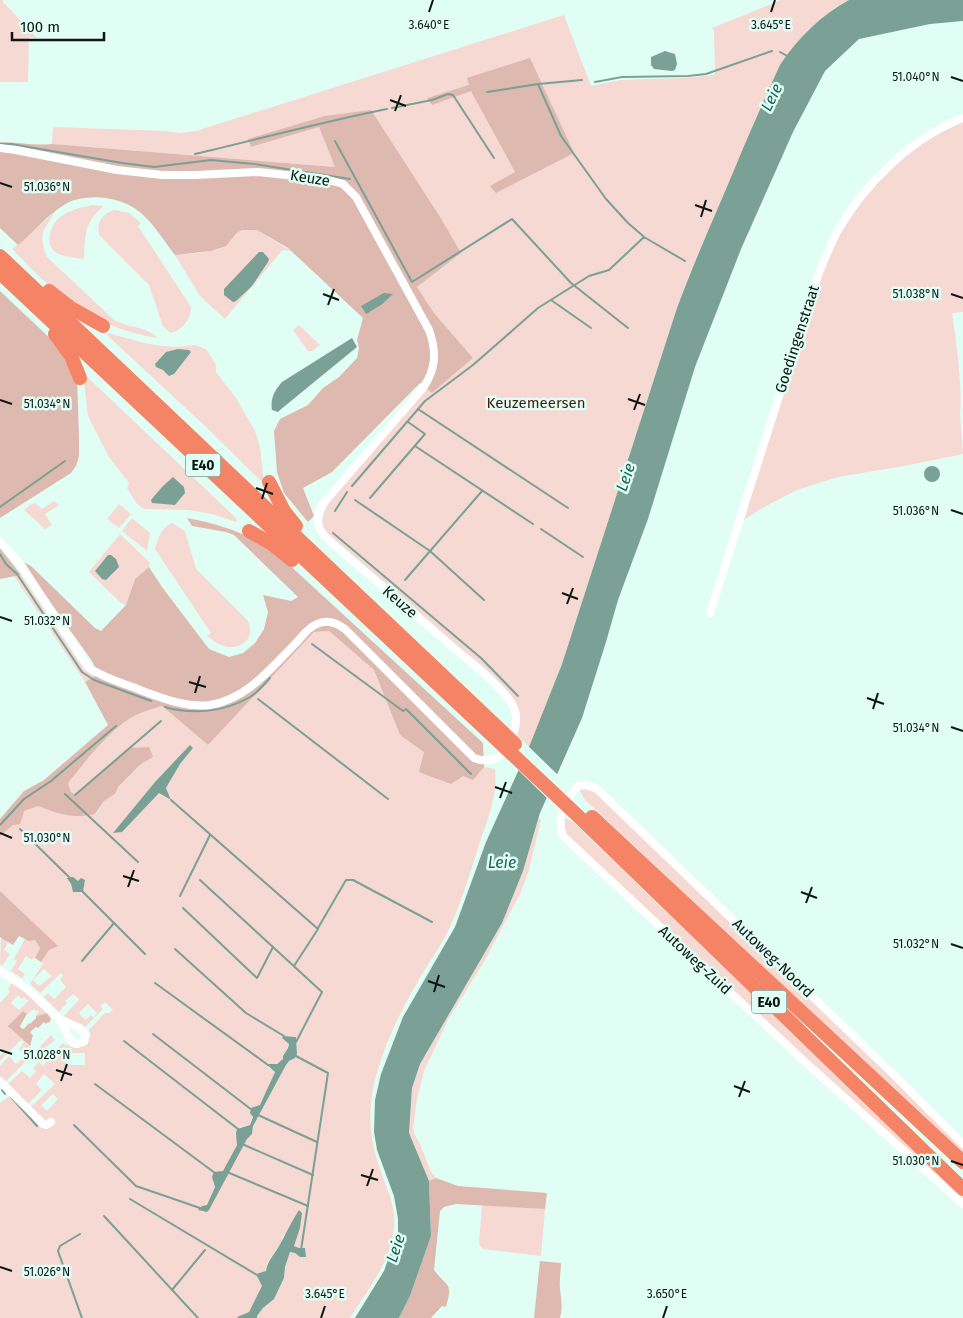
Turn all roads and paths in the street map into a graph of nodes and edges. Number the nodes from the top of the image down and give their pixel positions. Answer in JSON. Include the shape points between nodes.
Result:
{"nodes":[{"id":1,"x":963,"y":118,"type":"edge"},
{"id":2,"x":0,"y":148,"type":"edge"},
{"id":3,"x":0,"y":246,"type":"edge"},
{"id":4,"x":0,"y":256,"type":"edge"},
{"id":5,"x":0,"y":273,"type":"edge"},
{"id":6,"x":37,"y":308,"type":"junction"},
{"id":7,"x":103,"y":326,"type":"dead end"},
{"id":8,"x":80,"y":378,"type":"dead end"},
{"id":9,"x":269,"y":482,"type":"dead end"},
{"id":10,"x":248,"y":531,"type":"dead end"},
{"id":11,"x":0,"y":542,"type":"edge"},
{"id":12,"x":311,"y":550,"type":"junction"},
{"id":13,"x":710,"y":613,"type":"dead end"},
{"id":14,"x":369,"y":621,"type":"junction"},
{"id":15,"x":498,"y":734,"type":"junction"},
{"id":16,"x":564,"y":807,"type":"joint"},
{"id":17,"x":579,"y":811,"type":"junction"},
{"id":18,"x":0,"y":971,"type":"edge"},
{"id":19,"x":60,"y":1020,"type":"dead end"},
{"id":20,"x":0,"y":1081,"type":"edge"},
{"id":21,"x":51,"y":1122,"type":"dead end"},
{"id":22,"x":963,"y":1144,"type":"edge"},
{"id":23,"x":963,"y":1162,"type":"edge"},
{"id":24,"x":963,"y":1189,"type":"edge"},
{"id":25,"x":963,"y":1204,"type":"edge"}],
"edges":[{"from":1,"to":13,"type":"street","name":"Goedingenstraat","via":[[926,137],[888,166],[854,206],[838,232],[804,315]]},
{"from":2,"to":11,"type":"street","name":"Keuze","via":[[117,170],[176,175],[275,173],[330,180],[350,189],[429,330],[435,352],[429,379],[423,388],[322,505],[317,524],[324,536],[503,693],[511,702],[516,716],[511,737],[502,754],[491,760],[474,758],[345,629],[331,622],[312,626],[244,693],[227,700],[197,705],[154,695],[88,667],[21,565]]},
{"from":3,"to":7,"type":"highway","via":[[58,299]]},
{"from":4,"to":12,"type":"highway","number":"E40"},
{"from":5,"to":6,"type":"highway","number":"E40"},
{"from":6,"to":8,"type":"highway","via":[[71,356]]},
{"from":6,"to":14,"type":"highway","number":"E40"},
{"from":9,"to":12,"type":"highway"},
{"from":10,"to":14,"type":"highway","via":[[272,544]]},
{"from":12,"to":15,"type":"highway","number":"E40"},
{"from":14,"to":15,"type":"highway","number":"E40"},
{"from":15,"to":17,"type":"highway","number":"E40"},
{"from":16,"to":22,"type":"street","name":"Autoweg-Noord","via":[[577,786],[597,789]]},
{"from":16,"to":25,"type":"street","name":"Autoweg-Zuid","via":[[559,825],[563,836]]},
{"from":17,"to":23,"type":"highway","number":"E40"},
{"from":17,"to":24,"type":"highway","number":"E40"},
{"from":18,"to":19,"type":"street","via":[[26,988]]},
{"from":20,"to":21,"type":"street","via":[[43,1124]]}]}
